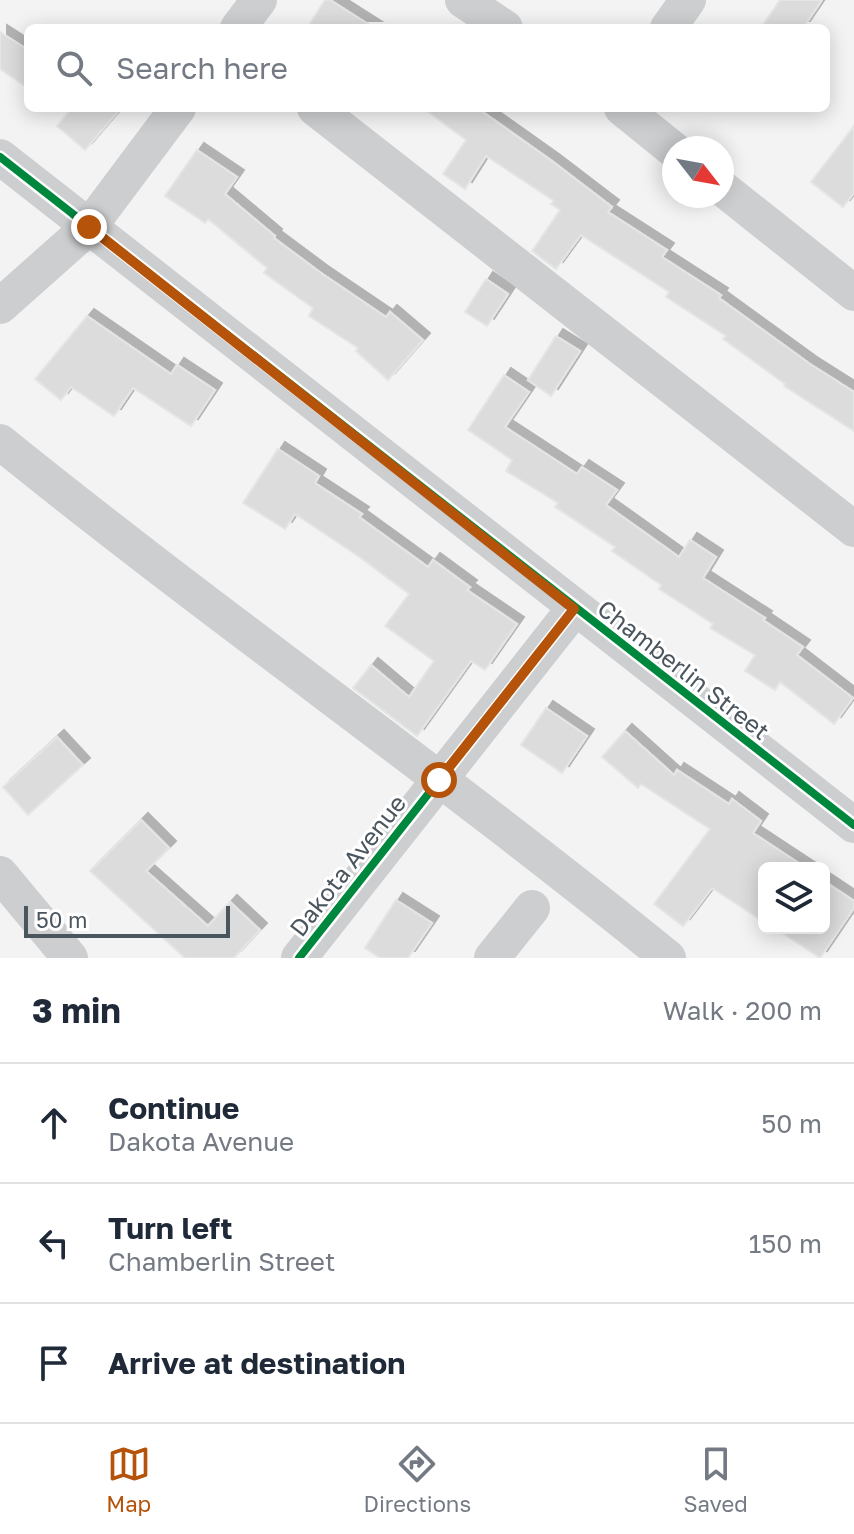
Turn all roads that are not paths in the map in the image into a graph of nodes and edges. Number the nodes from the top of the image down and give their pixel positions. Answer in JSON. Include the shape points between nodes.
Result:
{"nodes":[{"id":1,"x":259,"y":0,"type":"edge"},
{"id":2,"x":463,"y":0,"type":"edge"},
{"id":3,"x":688,"y":0,"type":"edge"},
{"id":4,"x":241,"y":24,"type":"edge"},
{"id":5,"x":499,"y":24,"type":"edge"},
{"id":6,"x":671,"y":24,"type":"edge"},
{"id":7,"x":175,"y":112,"type":"edge"},
{"id":8,"x":320,"y":112,"type":"edge"},
{"id":9,"x":627,"y":112,"type":"edge"},
{"id":10,"x":662,"y":140,"type":"edge"},
{"id":11,"x":0,"y":157,"type":"edge"},
{"id":12,"x":734,"y":198,"type":"edge"},
{"id":13,"x":89,"y":227,"type":"junction"},
{"id":14,"x":854,"y":293,"type":"edge"},
{"id":15,"x":0,"y":306,"type":"edge"},
{"id":16,"x":0,"y":442,"type":"edge"},
{"id":17,"x":854,"y":529,"type":"edge"},
{"id":18,"x":574,"y":609,"type":"junction"},
{"id":19,"x":439,"y":780,"type":"junction"},
{"id":20,"x":854,"y":825,"type":"edge"},
{"id":21,"x":0,"y":874,"type":"edge"},
{"id":22,"x":532,"y":908,"type":"dead end"},
{"id":23,"x":70,"y":958,"type":"edge"},
{"id":24,"x":299,"y":958,"type":"edge"},
{"id":25,"x":492,"y":958,"type":"edge"},
{"id":26,"x":668,"y":958,"type":"edge"}],
"edges":[{"from":1,"to":4,"type":"street"},
{"from":2,"to":5,"type":"street"},
{"from":3,"to":6,"type":"street"},
{"from":7,"to":13,"type":"street"},
{"from":8,"to":17,"type":"street"},
{"from":9,"to":10,"type":"street"},
{"from":11,"to":13,"type":"street","name":"Chamberlin Street"},
{"from":12,"to":14,"type":"street"},
{"from":13,"to":15,"type":"street"},
{"from":13,"to":18,"type":"street","name":"Chamberlin Street"},
{"from":16,"to":19,"type":"street"},
{"from":18,"to":19,"type":"street","name":"Dakota Avenue"},
{"from":18,"to":20,"type":"street","name":"Chamberlin Street"},
{"from":19,"to":24,"type":"street","name":"Dakota Avenue"},
{"from":19,"to":26,"type":"street"},
{"from":21,"to":23,"type":"street"},
{"from":22,"to":25,"type":"street"}]}
